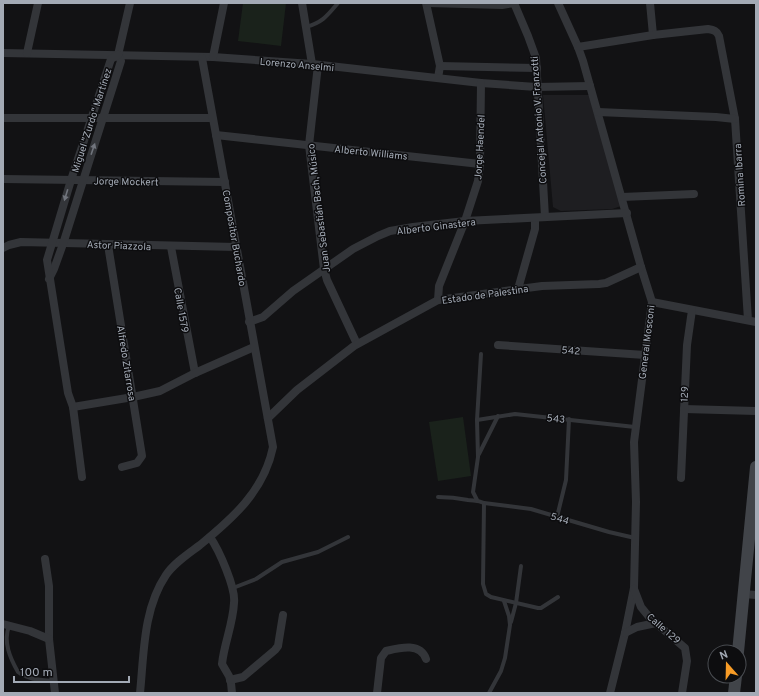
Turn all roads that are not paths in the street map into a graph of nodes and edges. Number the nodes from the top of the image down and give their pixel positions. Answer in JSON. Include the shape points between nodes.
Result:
{"nodes":[{"id":1,"x":38,"y":3,"type":"edge"},
{"id":2,"x":130,"y":3,"type":"edge"},
{"id":3,"x":224,"y":3,"type":"edge"},
{"id":4,"x":302,"y":3,"type":"edge"},
{"id":5,"x":338,"y":3,"type":"edge"},
{"id":6,"x":427,"y":3,"type":"edge"},
{"id":7,"x":514,"y":3,"type":"edge"},
{"id":8,"x":558,"y":3,"type":"edge"},
{"id":9,"x":650,"y":3,"type":"edge"},
{"id":10,"x":306,"y":27,"type":"junction"},
{"id":11,"x":653,"y":36,"type":"junction"},
{"id":12,"x":578,"y":47,"type":"junction"},
{"id":13,"x":3,"y":52,"type":"edge"},
{"id":14,"x":27,"y":53,"type":"junction"},
{"id":15,"x":118,"y":55,"type":"junction"},
{"id":16,"x":213,"y":57,"type":"junction"},
{"id":17,"x":202,"y":58,"type":"junction"},
{"id":18,"x":315,"y":65,"type":"junction"},
{"id":19,"x":440,"y":66,"type":"junction"},
{"id":20,"x":537,"y":68,"type":"junction"},
{"id":21,"x":438,"y":78,"type":"junction"},
{"id":22,"x":481,"y":83,"type":"junction"},
{"id":23,"x":590,"y":86,"type":"junction"},
{"id":24,"x":536,"y":87,"type":"junction"},
{"id":25,"x":598,"y":112,"type":"junction"},
{"id":26,"x":3,"y":118,"type":"edge"},
{"id":27,"x":212,"y":118,"type":"junction"},
{"id":28,"x":92,"y":119,"type":"junction"},
{"id":29,"x":103,"y":119,"type":"junction"},
{"id":30,"x":735,"y":119,"type":"junction"},
{"id":31,"x":216,"y":134,"type":"junction"},
{"id":32,"x":309,"y":145,"type":"junction"},
{"id":33,"x":480,"y":164,"type":"junction"},
{"id":34,"x":3,"y":179,"type":"edge"},
{"id":35,"x":71,"y":180,"type":"junction"},
{"id":36,"x":82,"y":180,"type":"junction"},
{"id":37,"x":225,"y":182,"type":"junction"},
{"id":38,"x":694,"y":194,"type":"dead end"},
{"id":39,"x":622,"y":197,"type":"junction"},
{"id":40,"x":627,"y":212,"type":"junction"},
{"id":41,"x":545,"y":217,"type":"junction"},
{"id":42,"x":535,"y":218,"type":"junction"},
{"id":43,"x":465,"y":221,"type":"junction"},
{"id":44,"x":52,"y":244,"type":"junction"},
{"id":45,"x":63,"y":244,"type":"junction"},
{"id":46,"x":108,"y":245,"type":"junction"},
{"id":47,"x":171,"y":247,"type":"junction"},
{"id":48,"x":236,"y":247,"type":"junction"},
{"id":49,"x":3,"y":248,"type":"edge"},
{"id":50,"x":641,"y":267,"type":"junction"},
{"id":51,"x":324,"y":269,"type":"junction"},
{"id":52,"x":49,"y":279,"type":"junction"},
{"id":53,"x":518,"y":288,"type":"junction"},
{"id":54,"x":438,"y":300,"type":"junction"},
{"id":55,"x":652,"y":302,"type":"junction"},
{"id":56,"x":692,"y":310,"type":"junction"},
{"id":57,"x":752,"y":321,"type":"edge"},
{"id":58,"x":250,"y":322,"type":"junction"},
{"id":59,"x":357,"y":344,"type":"junction"},
{"id":60,"x":498,"y":345,"type":"dead end"},
{"id":61,"x":254,"y":347,"type":"junction"},
{"id":62,"x":481,"y":354,"type":"dead end"},
{"id":63,"x":644,"y":355,"type":"junction"},
{"id":64,"x":195,"y":373,"type":"junction"},
{"id":65,"x":133,"y":397,"type":"junction"},
{"id":66,"x":73,"y":407,"type":"junction"},
{"id":67,"x":684,"y":409,"type":"junction"},
{"id":68,"x":756,"y":411,"type":"edge"},
{"id":69,"x":498,"y":416,"type":"junction"},
{"id":70,"x":268,"y":418,"type":"junction"},
{"id":71,"x":569,"y":419,"type":"junction"},
{"id":72,"x":477,"y":420,"type":"junction"},
{"id":73,"x":635,"y":427,"type":"junction"},
{"id":74,"x":478,"y":457,"type":"junction"},
{"id":75,"x":122,"y":467,"type":"dead end"},
{"id":76,"x":756,"y":467,"type":"edge"},
{"id":77,"x":82,"y":477,"type":"dead end"},
{"id":78,"x":681,"y":478,"type":"dead end"},
{"id":79,"x":438,"y":497,"type":"dead end"},
{"id":80,"x":477,"y":500,"type":"junction"},
{"id":81,"x":484,"y":503,"type":"junction"},
{"id":82,"x":754,"y":514,"type":"edge"},
{"id":83,"x":557,"y":517,"type":"junction"},
{"id":84,"x":210,"y":537,"type":"junction"},
{"id":85,"x":348,"y":537,"type":"dead end"},
{"id":86,"x":635,"y":538,"type":"junction"},
{"id":87,"x":46,"y":559,"type":"dead end"},
{"id":88,"x":521,"y":566,"type":"dead end"},
{"id":89,"x":232,"y":588,"type":"junction"},
{"id":90,"x":634,"y":588,"type":"junction"},
{"id":91,"x":750,"y":595,"type":"edge"},
{"id":92,"x":558,"y":597,"type":"dead end"},
{"id":93,"x":504,"y":601,"type":"junction"},
{"id":94,"x":516,"y":603,"type":"junction"},
{"id":95,"x":283,"y":615,"type":"dead end"},
{"id":96,"x":656,"y":623,"type":"junction"},
{"id":97,"x":6,"y":625,"type":"edge"},
{"id":98,"x":510,"y":625,"type":"junction"},
{"id":99,"x":626,"y":633,"type":"junction"},
{"id":100,"x":50,"y":639,"type":"junction"},
{"id":101,"x":740,"y":644,"type":"edge"},
{"id":102,"x":426,"y":659,"type":"dead end"},
{"id":103,"x":230,"y":680,"type":"junction"},
{"id":104,"x":54,"y":681,"type":"junction"},
{"id":105,"x":55,"y":693,"type":"edge"},
{"id":106,"x":140,"y":693,"type":"edge"},
{"id":107,"x":232,"y":693,"type":"edge"},
{"id":108,"x":377,"y":693,"type":"edge"},
{"id":109,"x":489,"y":693,"type":"edge"},
{"id":110,"x":610,"y":693,"type":"edge"},
{"id":111,"x":682,"y":693,"type":"edge"}],
"edges":[{"from":1,"to":14,"type":"street"},
{"from":2,"to":15,"type":"street"},
{"from":3,"to":16,"type":"street"},
{"from":4,"to":10,"type":"street","name":"Juan Sebastián Bach, Músico"},
{"from":5,"to":10,"type":"lane","via":[[322,21]]},
{"from":6,"to":7,"type":"street"},
{"from":6,"to":19,"type":"street"},
{"from":7,"to":20,"type":"street","name":"Concejal Antonio V. Franzotti","via":[[533,48]]},
{"from":8,"to":12,"type":"street","name":"General Mosconi"},
{"from":9,"to":11,"type":"street"},
{"from":10,"to":18,"type":"street","name":"Juan Sebastián Bach, Músico"},
{"from":11,"to":12,"type":"street"},
{"from":11,"to":30,"type":"street","name":"Romina Ibarra","via":[[708,29],[717,32]]},
{"from":12,"to":23,"type":"street","name":"General Mosconi"},
{"from":13,"to":14,"type":"street","name":"Lorenzo Anselmi"},
{"from":14,"to":15,"type":"street","name":"Lorenzo Anselmi"},
{"from":15,"to":17,"type":"street","name":"Lorenzo Anselmi"},
{"from":15,"to":28,"type":"street","name":"Miguel \"Zurdo\" Martínez","via":[[110,59]]},
{"from":15,"to":29,"type":"street","name":"Miguel \"Zurdo\" Martínez","via":[[121,61]]},
{"from":16,"to":17,"type":"street","name":"Lorenzo Anselmi"},
{"from":16,"to":18,"type":"street","name":"Lorenzo Anselmi"},
{"from":17,"to":27,"type":"street","name":"Compositor Buchardo"},
{"from":18,"to":21,"type":"street","name":"Lorenzo Anselmi"},
{"from":18,"to":32,"type":"street","name":"Juan Sebastián Bach, Músico"},
{"from":19,"to":20,"type":"street"},
{"from":19,"to":21,"type":"street"},
{"from":20,"to":24,"type":"street","name":"Concejal Antonio V. Franzotti"},
{"from":21,"to":22,"type":"street","name":"Lorenzo Anselmi"},
{"from":22,"to":24,"type":"street","name":"Lorenzo Anselmi"},
{"from":22,"to":33,"type":"street","name":"Jorge Haendel"},
{"from":23,"to":24,"type":"street","name":"Lorenzo Anselmi"},
{"from":23,"to":25,"type":"street","name":"General Mosconi"},
{"from":24,"to":41,"type":"street","name":"Concejal Antonio V. Franzotti"},
{"from":25,"to":30,"type":"street"},
{"from":25,"to":39,"type":"street","name":"General Mosconi"},
{"from":26,"to":28,"type":"street"},
{"from":27,"to":29,"type":"street"},
{"from":27,"to":31,"type":"street","name":"Compositor Buchardo"},
{"from":28,"to":29,"type":"street"},
{"from":28,"to":35,"type":"street","name":"Miguel \"Zurdo\" Martínez"},
{"from":36,"to":29,"type":"street","name":"Miguel \"Zurdo\" Martínez","one_way":true},
{"from":30,"to":57,"type":"street","name":"Romina Ibarra"},
{"from":31,"to":32,"type":"street","name":"Alberto Williams"},
{"from":31,"to":37,"type":"street","name":"Compositor Buchardo"},
{"from":32,"to":33,"type":"street","name":"Alberto Williams"},
{"from":32,"to":51,"type":"street","name":"Juan Sebastián Bach, Músico"},
{"from":33,"to":43,"type":"street","name":"Jorge Haendel","via":[[478,181]]},
{"from":34,"to":35,"type":"street","name":"Jorge Mockert"},
{"from":35,"to":36,"type":"street","name":"Jorge Mockert"},
{"from":35,"to":44,"type":"street","name":"Miguel \"Zurdo\" Martínez","one_way":true},
{"from":36,"to":37,"type":"street","name":"Jorge Mockert"},
{"from":36,"to":45,"type":"street","name":"Miguel \"Zurdo\" Martínez"},
{"from":37,"to":48,"type":"street","name":"Compositor Buchardo"},
{"from":38,"to":39,"type":"street"},
{"from":39,"to":40,"type":"street","name":"General Mosconi"},
{"from":40,"to":41,"type":"street","name":"Alberto Ginastera"},
{"from":40,"to":50,"type":"street","name":"General Mosconi"},
{"from":41,"to":42,"type":"street","name":"Alberto Ginastera"},
{"from":42,"to":43,"type":"street","name":"Alberto Ginastera"},
{"from":42,"to":53,"type":"street","via":[[535,228]]},
{"from":43,"to":51,"type":"street","name":"Alberto Ginastera","via":[[390,231],[353,249]]},
{"from":43,"to":54,"type":"street","name":"Jorge Haendel","via":[[439,286]]},
{"from":44,"to":45,"type":"street","name":"Astor Piazzola"},
{"from":44,"to":49,"type":"street","name":"Astor Piazzola","via":[[21,242]]},
{"from":44,"to":52,"type":"street","name":"Miguel \"Zurdo\" Martínez","via":[[47,260]]},
{"from":45,"to":46,"type":"street","name":"Astor Piazzola"},
{"from":45,"to":52,"type":"street","name":"Miguel \"Zurdo\" Martínez"},
{"from":46,"to":47,"type":"street","name":"Astor Piazzola"},
{"from":46,"to":65,"type":"street","name":"Alfredo Zitarrosa"},
{"from":47,"to":48,"type":"street","name":"Astor Piazzola"},
{"from":47,"to":64,"type":"street","name":"Calle 1579"},
{"from":48,"to":58,"type":"street","name":"Compositor Buchardo"},
{"from":50,"to":53,"type":"street","name":"Estado de Palestina","via":[[606,283]]},
{"from":50,"to":55,"type":"street","name":"General Mosconi"},
{"from":51,"to":58,"type":"street","name":"Alberto Ginastera","via":[[292,291],[263,317]]},
{"from":51,"to":59,"type":"street","name":"Juan Sebastián Bach, Músico","via":[[326,280]]},
{"from":52,"to":66,"type":"street","name":"Miguel \"Zurdo\" Martínez","via":[[68,393]]},
{"from":53,"to":54,"type":"street","name":"Estado de Palestina"},
{"from":54,"to":59,"type":"street","name":"Estado de Palestina"},
{"from":55,"to":56,"type":"street"},
{"from":55,"to":63,"type":"street","name":"General Mosconi"},
{"from":56,"to":57,"type":"street"},
{"from":56,"to":67,"type":"street","name":"129","via":[[687,345]]},
{"from":58,"to":61,"type":"street","name":"Compositor Buchardo"},
{"from":59,"to":70,"type":"street","name":"Estado de Palestina","via":[[297,390]]},
{"from":60,"to":63,"type":"street","name":"542"},
{"from":61,"to":64,"type":"street"},
{"from":61,"to":70,"type":"street","name":"Compositor Buchardo"},
{"from":62,"to":72,"type":"lane"},
{"from":63,"to":73,"type":"street","name":"General Mosconi"},
{"from":64,"to":65,"type":"street","via":[[160,391]]},
{"from":65,"to":66,"type":"street"},
{"from":65,"to":75,"type":"street","name":"Alfredo Zitarrosa","via":[[142,456],[137,463]]},
{"from":66,"to":77,"type":"street","name":"Miguel \"Zurdo\" Martínez"},
{"from":67,"to":68,"type":"street"},
{"from":67,"to":78,"type":"street","name":"129"},
{"from":69,"to":71,"type":"lane","name":"543","via":[[515,414]]},
{"from":69,"to":72,"type":"lane","name":"543"},
{"from":69,"to":74,"type":"lane"},
{"from":70,"to":84,"type":"street","name":"Compositor Buchardo","via":[[273,448],[265,474],[245,503]]},
{"from":71,"to":73,"type":"lane","name":"543"},
{"from":71,"to":83,"type":"lane","via":[[566,480]]},
{"from":72,"to":74,"type":"lane"},
{"from":73,"to":86,"type":"street","name":"General Mosconi"},
{"from":74,"to":80,"type":"lane","via":[[473,492]]},
{"from":76,"to":82,"type":"street"},
{"from":79,"to":80,"type":"lane","name":"544"},
{"from":80,"to":81,"type":"lane","name":"544"},
{"from":81,"to":83,"type":"lane","name":"544","via":[[521,507]]},
{"from":81,"to":93,"type":"lane","via":[[483,584],[488,596]]},
{"from":82,"to":91,"type":"street"},
{"from":83,"to":86,"type":"lane","name":"544"},
{"from":84,"to":89,"type":"street"},
{"from":84,"to":106,"type":"street","name":"Compositor Buchardo","via":[[170,570],[156,594],[149,620]]},
{"from":85,"to":89,"type":"lane","via":[[318,552],[282,562],[256,579]]},
{"from":86,"to":90,"type":"street","name":"General Mosconi"},
{"from":87,"to":100,"type":"street"},
{"from":88,"to":94,"type":"lane"},
{"from":89,"to":103,"type":"street","via":[[235,597],[222,664]]},
{"from":90,"to":96,"type":"street","name":"Calle 129","via":[[641,607]]},
{"from":90,"to":99,"type":"street","name":"General Mosconi"},
{"from":91,"to":101,"type":"street"},
{"from":92,"to":94,"type":"lane","via":[[541,608]]},
{"from":93,"to":94,"type":"lane"},
{"from":93,"to":98,"type":"lane"},
{"from":94,"to":98,"type":"lane"},
{"from":95,"to":103,"type":"street","via":[[276,650],[243,676]]},
{"from":96,"to":99,"type":"street","via":[[637,627]]},
{"from":96,"to":111,"type":"street","name":"Calle 129","via":[[685,648]]},
{"from":97,"to":100,"type":"street"},
{"from":97,"to":104,"type":"lane","via":[[6,644],[18,672],[34,679]]},
{"from":98,"to":109,"type":"lane","via":[[503,667]]},
{"from":99,"to":110,"type":"street","name":"General Mosconi"},
{"from":100,"to":104,"type":"street"},
{"from":102,"to":108,"type":"street","via":[[414,647],[386,651],[381,658]]},
{"from":103,"to":107,"type":"street"},
{"from":104,"to":105,"type":"street"}]}
